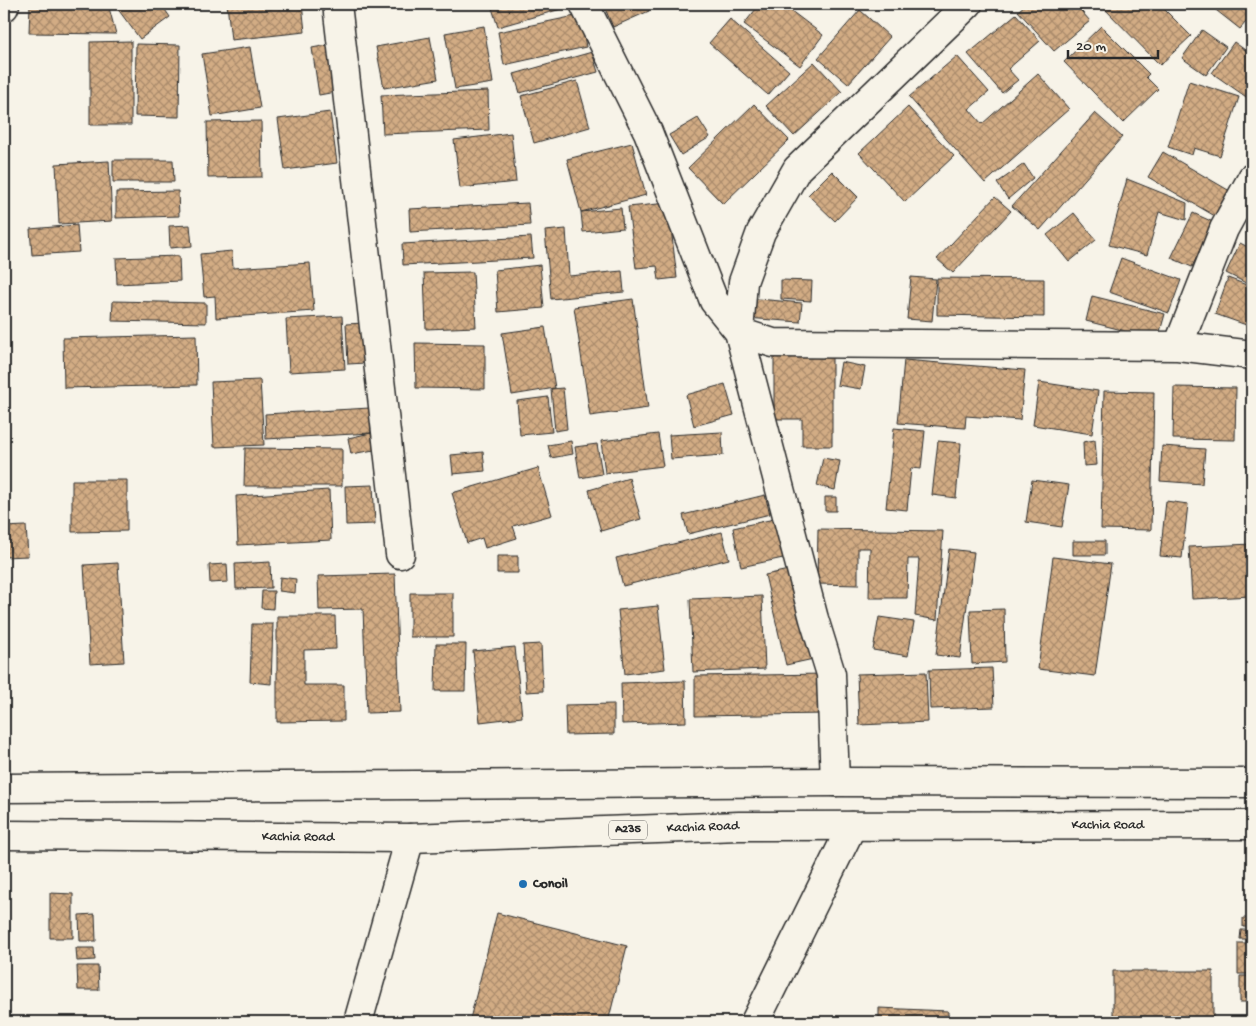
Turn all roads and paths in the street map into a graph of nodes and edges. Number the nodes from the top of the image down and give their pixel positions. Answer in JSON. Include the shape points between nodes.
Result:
{"nodes":[{"id":1,"x":337,"y":4,"type":"edge"},
{"id":2,"x":584,"y":4,"type":"edge"},
{"id":3,"x":968,"y":4,"type":"edge"},
{"id":4,"x":1252,"y":178,"type":"edge"},
{"id":5,"x":739,"y":332,"type":"junction"},
{"id":6,"x":1178,"y":346,"type":"junction"},
{"id":7,"x":1252,"y":355,"type":"edge"},
{"id":8,"x":400,"y":554,"type":"dead end"},
{"id":9,"x":737,"y":782,"type":"junction"},
{"id":10,"x":835,"y":782,"type":"junction"},
{"id":11,"x":1252,"y":784,"type":"edge"},
{"id":12,"x":4,"y":788,"type":"edge"},
{"id":13,"x":1252,"y":825,"type":"edge"},
{"id":14,"x":739,"y":826,"type":"junction"},
{"id":15,"x":852,"y":826,"type":"junction"},
{"id":16,"x":4,"y":835,"type":"edge"},
{"id":17,"x":410,"y":838,"type":"junction"},
{"id":18,"x":358,"y":1022,"type":"edge"},
{"id":19,"x":755,"y":1022,"type":"edge"}],
"edges":[{"from":1,"to":8,"type":"main road"},
{"from":2,"to":5,"type":"main road","via":[[648,132],[714,301]]},
{"from":3,"to":5,"type":"main road","via":[[797,169],[761,232],[742,282]]},
{"from":4,"to":6,"type":"main road","via":[[1224,229]]},
{"from":5,"to":6,"type":"main road","via":[[774,343]]},
{"from":5,"to":10,"type":"main road","via":[[831,674]]},
{"from":6,"to":7,"type":"main road"},
{"from":9,"to":10,"type":"main road"},
{"from":9,"to":12,"type":"main road"},
{"from":9,"to":14,"type":"main road"},
{"from":10,"to":11,"type":"main road"},
{"from":13,"to":15,"type":"main road","name":"Kachia Road","number":"A235"},
{"from":14,"to":15,"type":"main road","name":"Kachia Road","number":"A235"},
{"from":14,"to":17,"type":"main road","name":"Kachia Road","number":"A235"},
{"from":15,"to":19,"type":"main road"},
{"from":16,"to":17,"type":"main road","name":"Kachia Road","number":"A235"},
{"from":17,"to":18,"type":"main road"}]}
